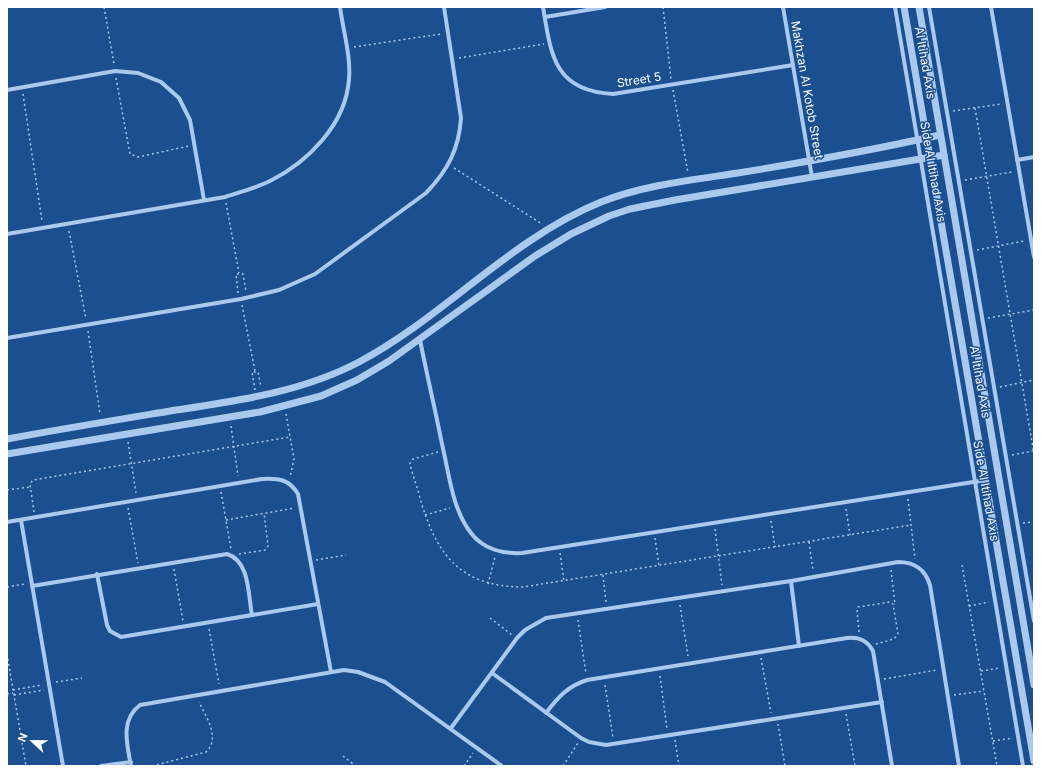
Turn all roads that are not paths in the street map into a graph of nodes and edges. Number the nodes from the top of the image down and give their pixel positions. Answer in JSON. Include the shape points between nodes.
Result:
{"nodes":[{"id":1,"x":340,"y":7,"type":"edge"},
{"id":2,"x":444,"y":7,"type":"edge"},
{"id":3,"x":543,"y":7,"type":"edge"},
{"id":4,"x":605,"y":7,"type":"edge"},
{"id":5,"x":783,"y":7,"type":"edge"},
{"id":6,"x":895,"y":7,"type":"edge"},
{"id":7,"x":904,"y":7,"type":"edge"},
{"id":8,"x":918,"y":7,"type":"edge"},
{"id":9,"x":929,"y":7,"type":"edge"},
{"id":10,"x":991,"y":7,"type":"edge"},
{"id":11,"x":545,"y":17,"type":"junction"},
{"id":12,"x":793,"y":65,"type":"junction"},
{"id":13,"x":7,"y":90,"type":"edge"},
{"id":14,"x":940,"y":135,"type":"junction"},
{"id":15,"x":927,"y":138,"type":"junction"},
{"id":16,"x":917,"y":140,"type":"junction"},
{"id":17,"x":944,"y":155,"type":"junction"},
{"id":18,"x":930,"y":157,"type":"junction"},
{"id":19,"x":1034,"y":157,"type":"edge"},
{"id":20,"x":920,"y":159,"type":"junction"},
{"id":21,"x":1018,"y":160,"type":"junction"},
{"id":22,"x":809,"y":161,"type":"junction"},
{"id":23,"x":812,"y":177,"type":"junction"},
{"id":24,"x":204,"y":200,"type":"junction"},
{"id":25,"x":7,"y":234,"type":"edge"},
{"id":26,"x":1034,"y":257,"type":"edge"},
{"id":27,"x":7,"y":338,"type":"edge"},
{"id":28,"x":420,"y":340,"type":"junction"},
{"id":29,"x":7,"y":439,"type":"edge"},
{"id":30,"x":7,"y":454,"type":"edge"},
{"id":31,"x":986,"y":480,"type":"junction"},
{"id":32,"x":974,"y":482,"type":"junction"},
{"id":33,"x":21,"y":520,"type":"junction"},
{"id":34,"x":7,"y":522,"type":"edge"},
{"id":35,"x":97,"y":574,"type":"junction"},
{"id":36,"x":792,"y":580,"type":"junction"},
{"id":37,"x":31,"y":584,"type":"junction"},
{"id":38,"x":318,"y":604,"type":"junction"},
{"id":39,"x":252,"y":615,"type":"junction"},
{"id":40,"x":1034,"y":622,"type":"edge"},
{"id":41,"x":799,"y":646,"type":"junction"},
{"id":42,"x":331,"y":672,"type":"junction"},
{"id":43,"x":492,"y":673,"type":"junction"},
{"id":44,"x":1034,"y":685,"type":"edge"},
{"id":45,"x":882,"y":702,"type":"junction"},
{"id":46,"x":546,"y":713,"type":"junction"},
{"id":47,"x":451,"y":728,"type":"junction"},
{"id":48,"x":1034,"y":761,"type":"edge"},
{"id":49,"x":131,"y":764,"type":"edge"},
{"id":50,"x":63,"y":766,"type":"edge"},
{"id":51,"x":101,"y":766,"type":"edge"},
{"id":52,"x":502,"y":766,"type":"edge"},
{"id":53,"x":892,"y":766,"type":"edge"},
{"id":54,"x":959,"y":766,"type":"edge"},
{"id":55,"x":1023,"y":766,"type":"edge"}],
"edges":[{"from":1,"to":24,"type":"street","via":[[349,78],[347,95],[335,123],[313,150],[286,172],[253,189]]},
{"from":2,"to":27,"type":"street","via":[[461,118],[460,134],[449,165],[426,193],[315,274],[279,290],[247,298]]},
{"from":3,"to":11,"type":"street","name":"Street 5"},
{"from":4,"to":11,"type":"street"},
{"from":5,"to":12,"type":"street","name":"Makhzan Al Kotob Street"},
{"from":6,"to":16,"type":"street","name":"Side Al Itihad Axis"},
{"from":7,"to":15,"type":"street","name":"Al Itihad Axis"},
{"from":8,"to":14,"type":"street","name":"Al Itihad Axis"},
{"from":9,"to":40,"type":"street","name":"Side Al Itihad Axis"},
{"from":10,"to":21,"type":"street"},
{"from":11,"to":12,"type":"street","name":"Street 5","via":[[553,58],[561,71],[584,89],[598,93],[613,94]]},
{"from":12,"to":22,"type":"street","name":"Makhzan Al Kotob Street"},
{"from":13,"to":24,"type":"street","via":[[115,71],[150,77],[170,89],[186,108]]},
{"from":14,"to":15,"type":"street"},
{"from":14,"to":17,"type":"street","name":"Al Itihad Axis"},
{"from":15,"to":16,"type":"street"},
{"from":15,"to":18,"type":"street","name":"Al Itihad Axis"},
{"from":16,"to":20,"type":"street","name":"Side Al Itihad Axis"},
{"from":16,"to":22,"type":"street"},
{"from":17,"to":18,"type":"street"},
{"from":17,"to":44,"type":"street","name":"Al Itihad Axis"},
{"from":18,"to":20,"type":"street"},
{"from":18,"to":31,"type":"street","name":"Al Itihad Axis"},
{"from":19,"to":21,"type":"street"},
{"from":20,"to":23,"type":"street"},
{"from":20,"to":32,"type":"street","name":"Side Al Itihad Axis"},
{"from":21,"to":26,"type":"street"},
{"from":22,"to":23,"type":"street","name":"Makhzan Al Kotob Street"},
{"from":22,"to":29,"type":"street","via":[[646,189],[603,201],[549,228],[429,317],[376,352],[335,374],[311,383],[260,397]]},
{"from":23,"to":28,"type":"street","via":[[652,204],[609,216],[571,234],[535,256]]},
{"from":24,"to":25,"type":"street"},
{"from":28,"to":30,"type":"street","via":[[357,380],[321,396],[284,407]]},
{"from":28,"to":32,"type":"street","via":[[456,506],[471,534],[482,544],[496,551],[508,554],[559,548]]},
{"from":31,"to":32,"type":"street"},
{"from":31,"to":48,"type":"street","name":"Al Itihad Axis"},
{"from":32,"to":55,"type":"street","name":"Side Al Itihad Axis"},
{"from":33,"to":34,"type":"street"},
{"from":33,"to":37,"type":"street"},
{"from":33,"to":38,"type":"street","via":[[271,478],[287,481],[298,494]]},
{"from":35,"to":37,"type":"street"},
{"from":35,"to":39,"type":"street","via":[[221,553],[232,555],[243,568]]},
{"from":35,"to":39,"type":"street","via":[[107,625],[115,635],[128,637]]},
{"from":36,"to":41,"type":"street"},
{"from":36,"to":43,"type":"street","via":[[546,618],[525,630],[517,638]]},
{"from":36,"to":54,"type":"street","via":[[907,562],[916,565],[928,577]]},
{"from":37,"to":50,"type":"street"},
{"from":38,"to":39,"type":"street"},
{"from":38,"to":42,"type":"street"},
{"from":41,"to":45,"type":"street","via":[[847,638],[860,639],[873,651]]},
{"from":41,"to":46,"type":"street","via":[[587,680],[569,687]]},
{"from":42,"to":47,"type":"street","via":[[344,670],[372,676],[398,690]]},
{"from":42,"to":49,"type":"street","via":[[140,705],[133,710],[126,725]]},
{"from":43,"to":46,"type":"street"},
{"from":43,"to":47,"type":"street"},
{"from":45,"to":46,"type":"street","via":[[614,744],[597,744],[581,738]]},
{"from":45,"to":53,"type":"street"},
{"from":47,"to":52,"type":"street"},
{"from":49,"to":51,"type":"street"}]}
